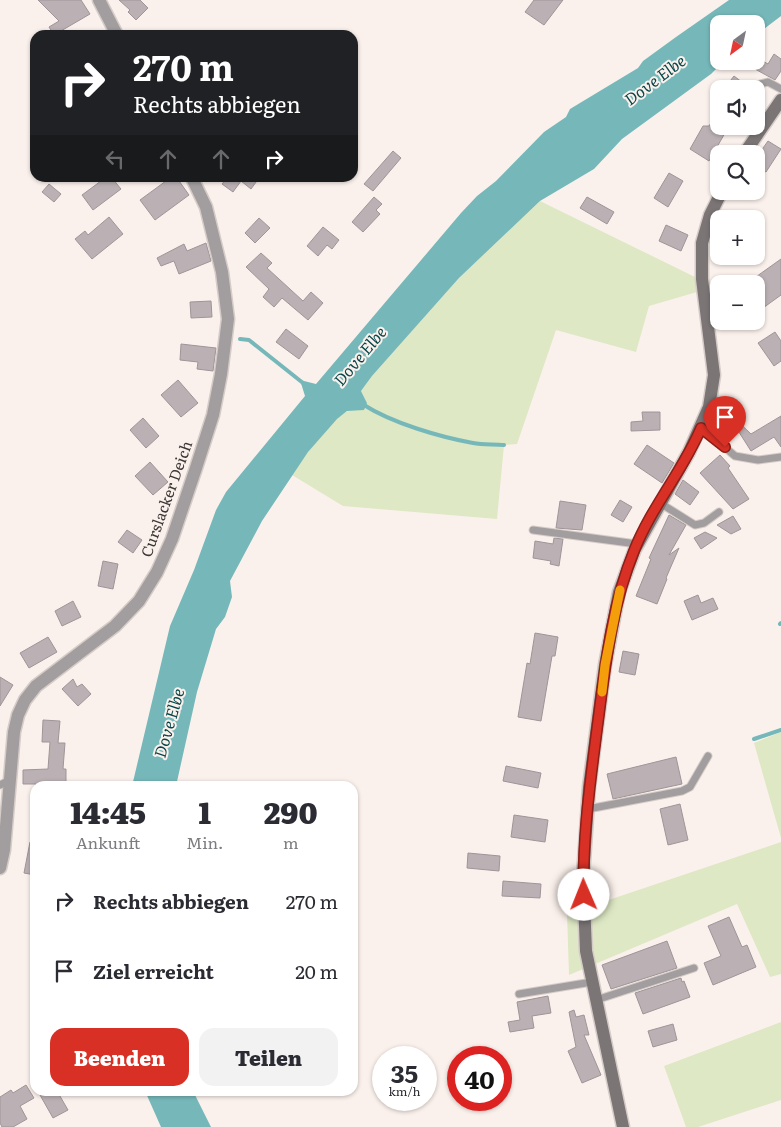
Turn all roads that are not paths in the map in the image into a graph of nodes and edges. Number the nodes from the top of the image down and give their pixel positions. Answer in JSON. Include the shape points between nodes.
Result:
{"nodes":[{"id":1,"x":99,"y":0,"type":"edge"},
{"id":2,"x":114,"y":30,"type":"edge"},
{"id":3,"x":765,"y":83,"type":"edge"},
{"id":4,"x":781,"y":89,"type":"edge"},
{"id":5,"x":781,"y":100,"type":"edge"},
{"id":6,"x":750,"y":145,"type":"edge"},
{"id":7,"x":194,"y":182,"type":"edge"},
{"id":8,"x":718,"y":200,"type":"edge"},
{"id":9,"x":701,"y":428,"type":"junction"},
{"id":10,"x":781,"y":457,"type":"edge"},
{"id":11,"x":660,"y":503,"type":"junction"},
{"id":12,"x":719,"y":512,"type":"dead end"},
{"id":13,"x":533,"y":530,"type":"dead end"},
{"id":14,"x":637,"y":544,"type":"junction"},
{"id":15,"x":708,"y":756,"type":"dead end"},
{"id":16,"x":5,"y":783,"type":"edge"},
{"id":17,"x":588,"y":809,"type":"junction"},
{"id":18,"x":0,"y":868,"type":"edge"},
{"id":19,"x":694,"y":968,"type":"dead end"},
{"id":20,"x":592,"y":982,"type":"junction"},
{"id":21,"x":520,"y":994,"type":"dead end"},
{"id":22,"x":596,"y":1000,"type":"junction"},
{"id":23,"x":623,"y":1127,"type":"edge"}],
"edges":[{"from":1,"to":2,"type":"street"},
{"from":3,"to":4,"type":"lane"},
{"from":5,"to":6,"type":"street"},
{"from":7,"to":16,"type":"street","name":"Curslacker Deich","via":[[206,207],[222,272],[228,319],[213,415],[172,539],[157,572],[139,601],[115,626],[47,676],[25,700],[18,715]]},
{"from":8,"to":9,"type":"street","via":[[702,243],[702,279],[714,375],[709,407]]},
{"from":9,"to":10,"type":"lane","via":[[735,456],[758,460]]},
{"from":9,"to":11,"type":"street"},
{"from":11,"to":12,"type":"lane","via":[[695,524],[704,523]]},
{"from":11,"to":14,"type":"street"},
{"from":13,"to":14,"type":"lane"},
{"from":14,"to":17,"type":"street","via":[[619,592],[605,665]]},
{"from":15,"to":17,"type":"lane","via":[[690,787],[682,791]]},
{"from":16,"to":18,"type":"street","name":"Curslacker Deich","via":[[4,850]]},
{"from":17,"to":20,"type":"street","via":[[583,876],[586,951]]},
{"from":19,"to":22,"type":"lane"},
{"from":20,"to":21,"type":"lane"},
{"from":20,"to":22,"type":"street"},
{"from":22,"to":23,"type":"street"}]}
